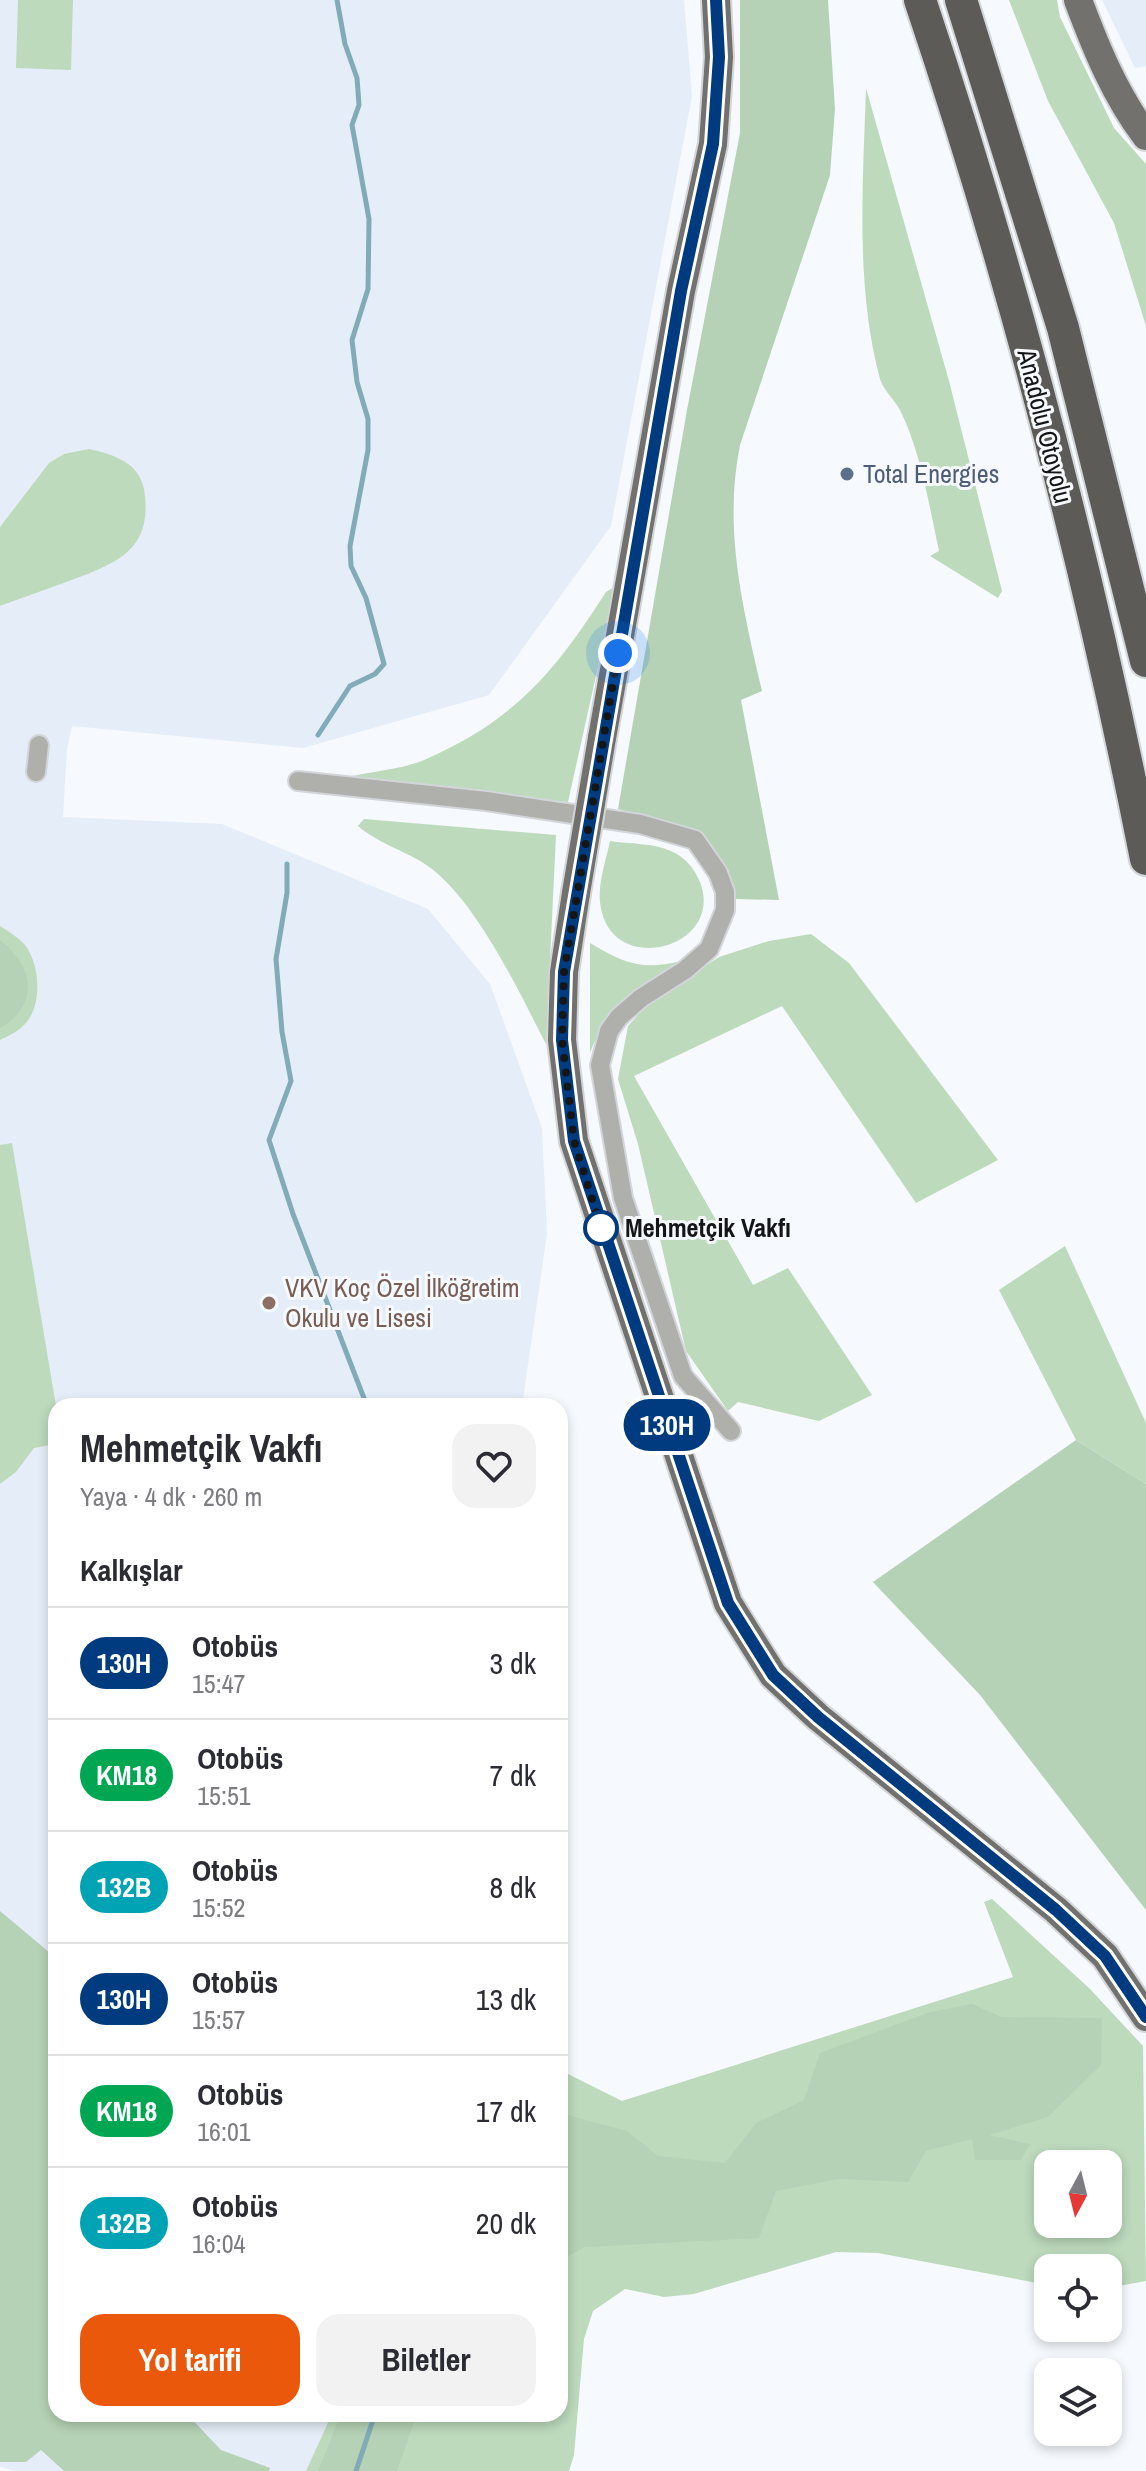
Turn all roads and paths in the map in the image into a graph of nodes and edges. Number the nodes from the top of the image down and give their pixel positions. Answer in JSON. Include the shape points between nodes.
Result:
{"nodes":[{"id":1,"x":716,"y":0,"type":"edge"},
{"id":2,"x":920,"y":0,"type":"edge"},
{"id":3,"x":961,"y":0,"type":"edge"},
{"id":4,"x":1078,"y":0,"type":"edge"},
{"id":5,"x":1146,"y":136,"type":"edge"},
{"id":6,"x":1146,"y":661,"type":"edge"},
{"id":7,"x":39,"y":745,"type":"dead end"},
{"id":8,"x":36,"y":772,"type":"dead end"},
{"id":9,"x":298,"y":781,"type":"dead end"},
{"id":10,"x":1146,"y":859,"type":"edge"},
{"id":11,"x":731,"y":1431,"type":"dead end"},
{"id":12,"x":1146,"y":2017,"type":"edge"}],
"edges":[{"from":1,"to":12,"type":"main road","bridge":true,"via":[[719,57],[713,144],[681,291],[564,972],[562,1040],[574,1141],[728,1603],[773,1675],[1056,1910],[1105,1956]]},
{"from":2,"to":10,"type":"highway","name":"Anadolu Otoyolu","via":[[996,244],[1048,436]]},
{"from":3,"to":6,"type":"highway","name":"Anadolu Otoyolu","via":[[1063,328]]},
{"from":4,"to":5,"type":"main road","via":[[1126,109]]},
{"from":7,"to":8,"type":"street"},
{"from":9,"to":11,"type":"street","via":[[640,824],[695,840],[718,873],[725,910],[709,949],[619,1017],[609,1031],[600,1065],[623,1198],[683,1376]]}]}
